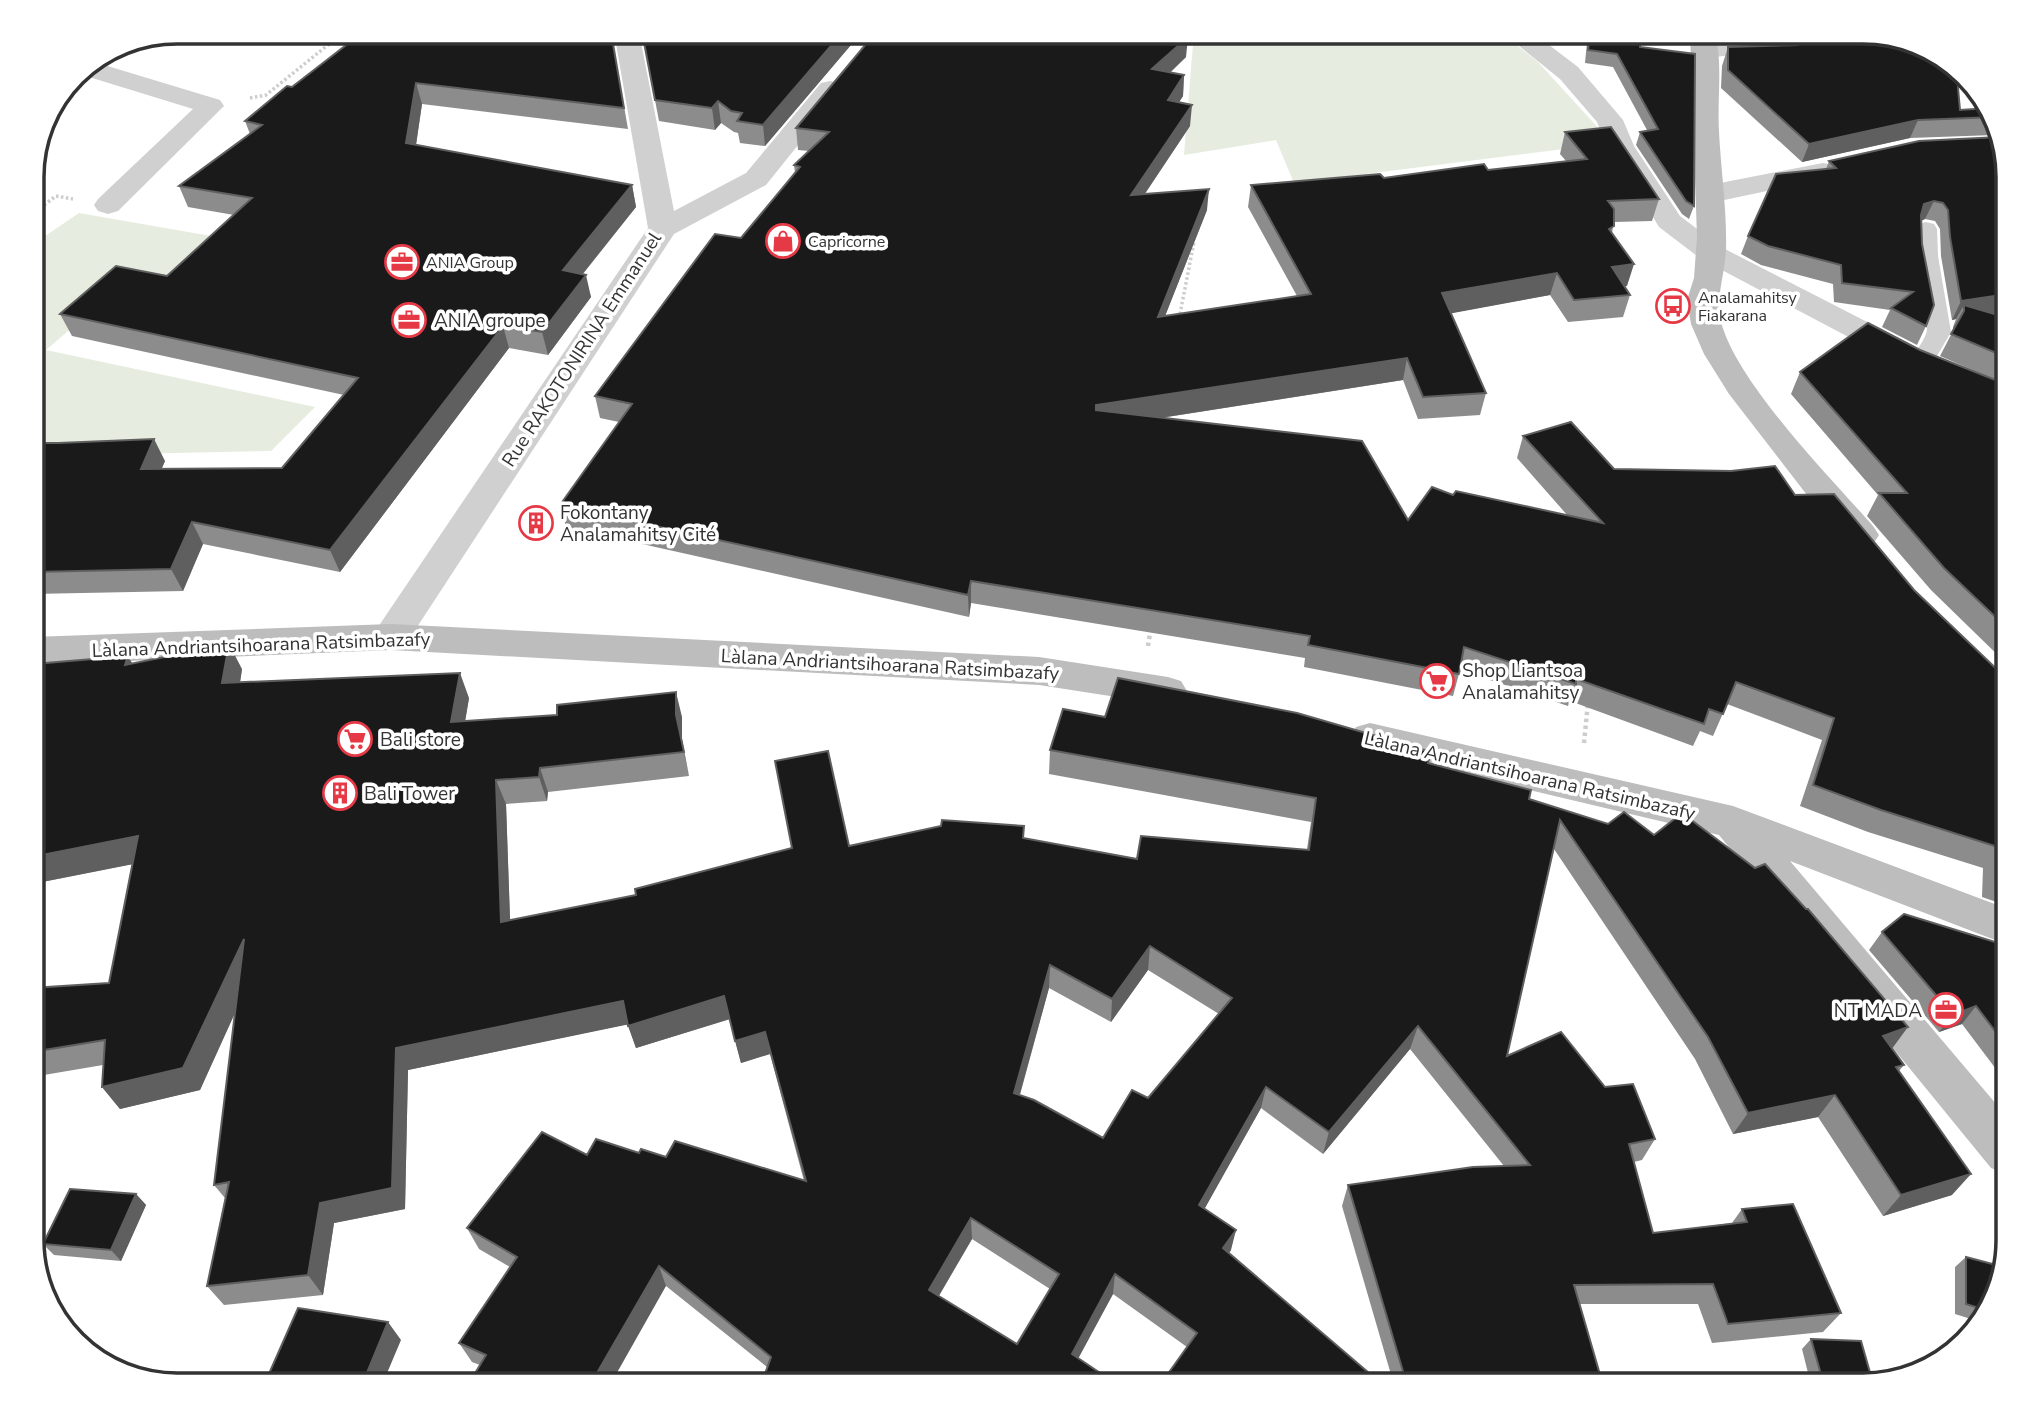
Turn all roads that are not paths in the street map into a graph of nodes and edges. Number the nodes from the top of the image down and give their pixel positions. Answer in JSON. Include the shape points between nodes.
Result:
{"nodes":[{"id":1,"x":628,"y":44,"type":"edge"},
{"id":2,"x":1532,"y":44,"type":"edge"},
{"id":3,"x":1705,"y":44,"type":"edge"},
{"id":4,"x":96,"y":71,"type":"edge"},
{"id":5,"x":844,"y":72,"type":"edge"},
{"id":6,"x":1847,"y":165,"type":"edge"},
{"id":7,"x":1710,"y":194,"type":"junction"},
{"id":8,"x":108,"y":205,"type":"dead end"},
{"id":9,"x":663,"y":228,"type":"junction"},
{"id":10,"x":1926,"y":229,"type":"dead end"},
{"id":11,"x":1711,"y":253,"type":"junction"},
{"id":12,"x":1933,"y":368,"type":"joint"},
{"id":13,"x":1881,"y":559,"type":"edge"},
{"id":14,"x":391,"y":637,"type":"junction"},
{"id":15,"x":44,"y":651,"type":"edge"},
{"id":16,"x":1207,"y":700,"type":"edge"},
{"id":17,"x":1340,"y":731,"type":"edge"},
{"id":18,"x":1733,"y":822,"type":"junction"},
{"id":19,"x":1996,"y":922,"type":"edge"},
{"id":20,"x":1996,"y":1139,"type":"edge"}],
"edges":[{"from":1,"to":9,"type":"street","name":"Rue RAKOTONIRINA Emmanuel"},
{"from":2,"to":11,"type":"street","via":[[1569,73],[1610,120],[1621,147],[1669,221]]},
{"from":3,"to":7,"type":"main road"},
{"from":4,"to":8,"type":"street","via":[[211,106]]},
{"from":5,"to":9,"type":"street","via":[[756,179]]},
{"from":6,"to":7,"type":"street"},
{"from":7,"to":11,"type":"main road"},
{"from":9,"to":14,"type":"street","name":"Rue RAKOTONIRINA Emmanuel"},
{"from":10,"to":12,"type":"lane","via":[[1939,332]]},
{"from":11,"to":12,"type":"street"},
{"from":11,"to":13,"type":"main road","via":[[1702,299],[1709,331],[1721,355],[1752,405]]},
{"from":14,"to":15,"type":"main road","name":"Làlana Andriantsihoarana Ratsimbazafy"},
{"from":14,"to":16,"type":"main road","name":"Làlana Andriantsihoarana Ratsimbazafy","via":[[1039,671]]},
{"from":17,"to":18,"type":"main road","name":"Làlana Andriantsihoarana Ratsimbazafy"},
{"from":18,"to":19,"type":"main road","name":"Làlana Andriantsihoarana Ratsimbazafy"},
{"from":18,"to":20,"type":"main road"}]}
